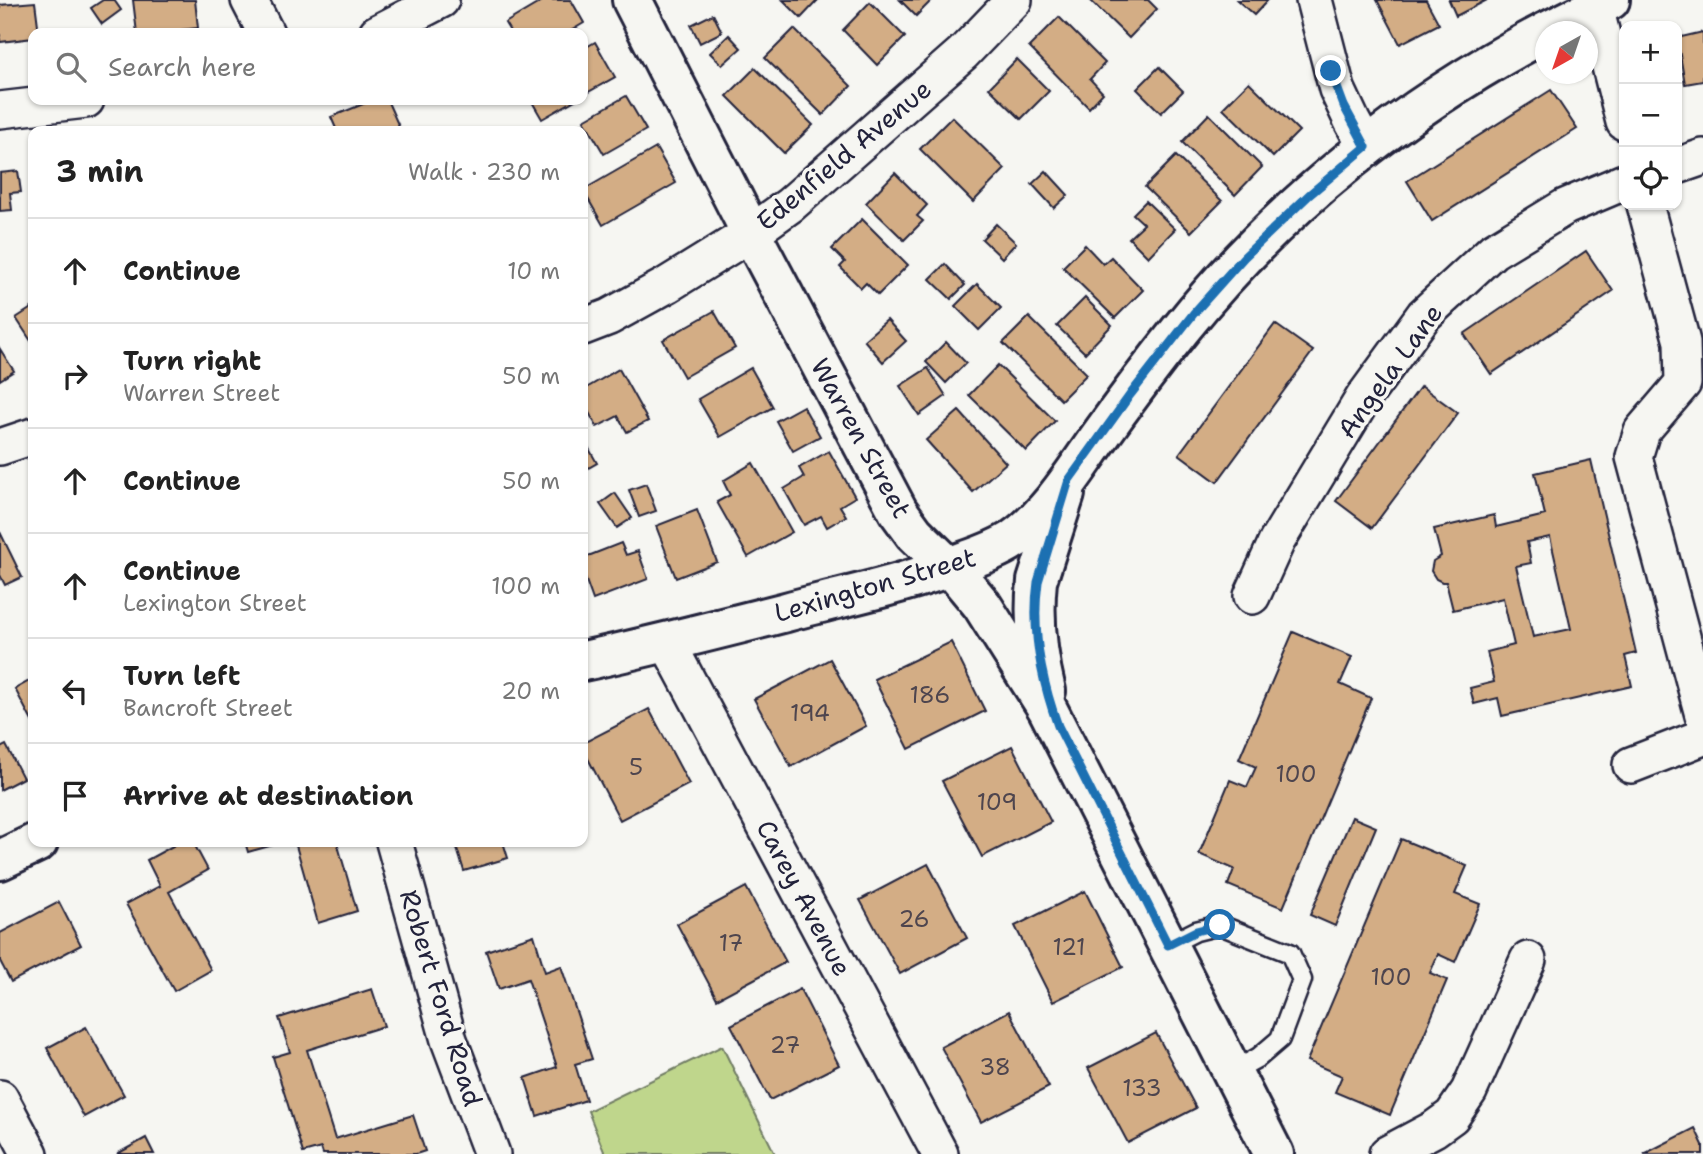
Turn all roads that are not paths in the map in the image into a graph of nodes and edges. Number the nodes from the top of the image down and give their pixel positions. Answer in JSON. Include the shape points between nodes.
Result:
{"nodes":[{"id":1,"x":249,"y":0,"type":"edge"},
{"id":2,"x":442,"y":0,"type":"edge"},
{"id":3,"x":632,"y":0,"type":"edge"},
{"id":4,"x":1014,"y":0,"type":"edge"},
{"id":5,"x":1314,"y":0,"type":"edge"},
{"id":6,"x":1603,"y":4,"type":"edge"},
{"id":7,"x":1568,"y":21,"type":"edge"},
{"id":8,"x":263,"y":28,"type":"edge"},
{"id":9,"x":387,"y":28,"type":"edge"},
{"id":10,"x":1535,"y":38,"type":"edge"},
{"id":11,"x":1619,"y":94,"type":"edge"},
{"id":12,"x":43,"y":105,"type":"edge"},
{"id":13,"x":0,"y":110,"type":"edge"},
{"id":14,"x":1366,"y":147,"type":"junction"},
{"id":15,"x":1703,"y":157,"type":"edge"},
{"id":16,"x":1682,"y":164,"type":"edge"},
{"id":17,"x":1619,"y":184,"type":"edge"},
{"id":18,"x":1647,"y":210,"type":"edge"},
{"id":19,"x":751,"y":233,"type":"junction"},
{"id":20,"x":588,"y":325,"type":"edge"},
{"id":21,"x":1693,"y":385,"type":"edge"},
{"id":22,"x":28,"y":438,"type":"edge"},
{"id":23,"x":0,"y":447,"type":"edge"},
{"id":24,"x":1069,"y":480,"type":"junction"},
{"id":25,"x":950,"y":568,"type":"junction"},
{"id":26,"x":1251,"y":596,"type":"dead end"},
{"id":27,"x":667,"y":642,"type":"junction"},
{"id":28,"x":588,"y":659,"type":"edge"},
{"id":29,"x":1703,"y":715,"type":"edge"},
{"id":30,"x":1058,"y":726,"type":"junction"},
{"id":31,"x":1703,"y":737,"type":"edge"},
{"id":32,"x":1631,"y":765,"type":"dead end"},
{"id":33,"x":28,"y":847,"type":"edge"},
{"id":34,"x":395,"y":847,"type":"edge"},
{"id":35,"x":0,"y":860,"type":"edge"},
{"id":36,"x":1168,"y":945,"type":"junction"},
{"id":37,"x":1528,"y":960,"type":"dead end"},
{"id":38,"x":1232,"y":1072,"type":"junction"},
{"id":39,"x":0,"y":1098,"type":"edge"},
{"id":40,"x":30,"y":1154,"type":"edge"},
{"id":41,"x":492,"y":1154,"type":"edge"},
{"id":42,"x":940,"y":1154,"type":"edge"},
{"id":43,"x":1274,"y":1154,"type":"edge"},
{"id":44,"x":1387,"y":1154,"type":"edge"}],
"edges":[{"from":1,"to":8,"type":"street"},
{"from":2,"to":9,"type":"street"},
{"from":3,"to":19,"type":"street","name":"Warren Street"},
{"from":4,"to":19,"type":"street","name":"Edenfield Avenue","via":[[953,62],[802,196]]},
{"from":5,"to":14,"type":"street","via":[[1337,89]]},
{"from":6,"to":7,"type":"street","name":"Lexington Street"},
{"from":6,"to":11,"type":"street"},
{"from":10,"to":14,"type":"street","name":"Lexington Street","via":[[1490,62]]},
{"from":12,"to":13,"type":"street"},
{"from":14,"to":24,"type":"street","name":"Lexington Street","via":[[1285,217],[1217,286]]},
{"from":15,"to":16,"type":"street"},
{"from":17,"to":26,"type":"street","name":"Angela Lane","via":[[1565,207],[1493,251],[1424,315],[1364,397],[1277,541]]},
{"from":18,"to":21,"type":"street"},
{"from":19,"to":20,"type":"street","name":"Edenfield Avenue","via":[[667,285]]},
{"from":19,"to":25,"type":"street","name":"Warren Street","via":[[898,511]]},
{"from":21,"to":29,"type":"street","via":[[1642,430],[1634,457]]},
{"from":22,"to":23,"type":"street"},
{"from":24,"to":25,"type":"street","name":"Lexington Street","via":[[1014,539]]},
{"from":24,"to":30,"type":"street","via":[[1038,582],[1035,612],[1038,652]]},
{"from":25,"to":27,"type":"street","name":"Lexington Street"},
{"from":25,"to":30,"type":"street","name":"Warren Street","via":[[982,605]]},
{"from":27,"to":28,"type":"street","name":"Lexington Street"},
{"from":27,"to":42,"type":"street","name":"Carey Avenue"},
{"from":30,"to":36,"type":"street","name":"Warren Street"},
{"from":31,"to":32,"type":"street"},
{"from":33,"to":35,"type":"street"},
{"from":34,"to":41,"type":"street","name":"Robert Ford Road","via":[[449,1040]]},
{"from":36,"to":38,"type":"street","name":"Warren Street"},
{"from":36,"to":38,"type":"lane","via":[[1220,925],[1290,953],[1303,980],[1280,1039]]},
{"from":37,"to":44,"type":"street","via":[[1469,1091],[1452,1116]]},
{"from":38,"to":43,"type":"street","name":"Warren Street"},
{"from":39,"to":40,"type":"street"}]}
